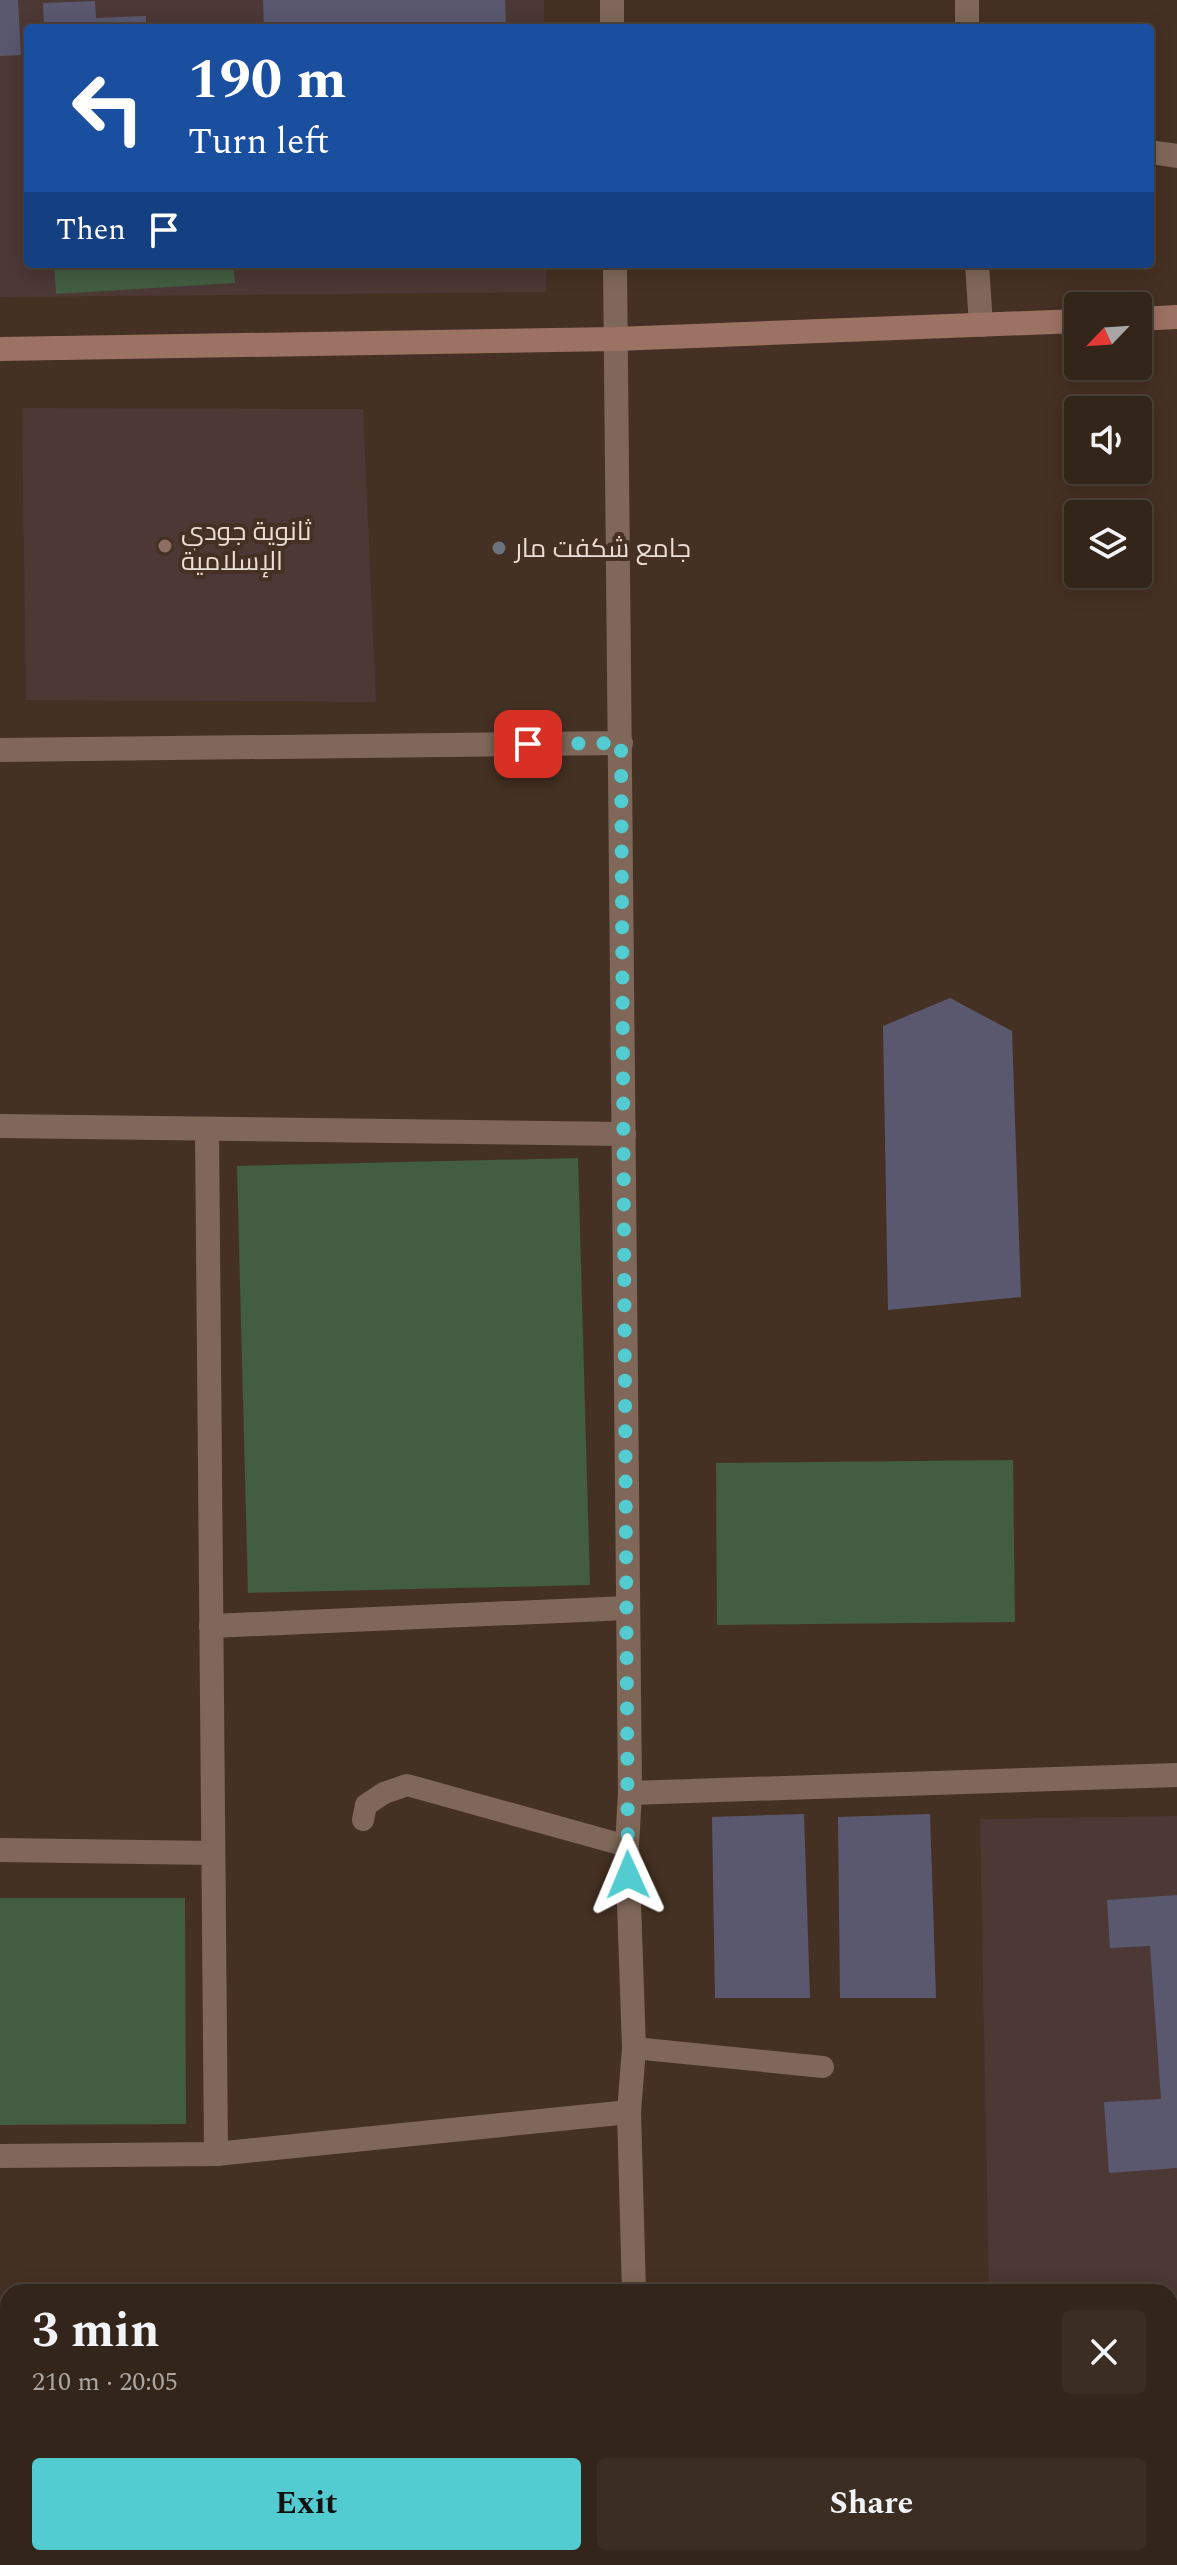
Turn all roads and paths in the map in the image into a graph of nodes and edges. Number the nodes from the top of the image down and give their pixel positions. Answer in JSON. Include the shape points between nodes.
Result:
{"nodes":[{"id":1,"x":612,"y":0,"type":"edge"},
{"id":2,"x":967,"y":0,"type":"edge"},
{"id":3,"x":612,"y":24,"type":"edge"},
{"id":4,"x":967,"y":24,"type":"edge"},
{"id":5,"x":1154,"y":153,"type":"edge"},
{"id":6,"x":1177,"y":156,"type":"edge"},
{"id":7,"x":615,"y":268,"type":"edge"},
{"id":8,"x":977,"y":268,"type":"edge"},
{"id":9,"x":1177,"y":317,"type":"edge"},
{"id":10,"x":1152,"y":318,"type":"edge"},
{"id":11,"x":1064,"y":322,"type":"edge"},
{"id":12,"x":981,"y":325,"type":"junction"},
{"id":13,"x":616,"y":339,"type":"junction"},
{"id":14,"x":0,"y":349,"type":"edge"},
{"id":15,"x":621,"y":743,"type":"junction"},
{"id":16,"x":0,"y":750,"type":"edge"},
{"id":17,"x":0,"y":1126,"type":"edge"},
{"id":18,"x":207,"y":1129,"type":"junction"},
{"id":19,"x":624,"y":1134,"type":"junction"},
{"id":20,"x":628,"y":1608,"type":"junction"},
{"id":21,"x":211,"y":1626,"type":"junction"},
{"id":22,"x":1177,"y":1775,"type":"edge"},
{"id":23,"x":630,"y":1793,"type":"junction"},
{"id":24,"x":363,"y":1820,"type":"dead end"},
{"id":25,"x":627,"y":1846,"type":"junction"},
{"id":26,"x":0,"y":1850,"type":"edge"},
{"id":27,"x":213,"y":1853,"type":"junction"},
{"id":28,"x":634,"y":2048,"type":"junction"},
{"id":29,"x":823,"y":2067,"type":"dead end"},
{"id":30,"x":629,"y":2112,"type":"junction"},
{"id":31,"x":216,"y":2154,"type":"junction"},
{"id":32,"x":0,"y":2156,"type":"edge"},
{"id":33,"x":634,"y":2284,"type":"edge"}],
"edges":[{"from":1,"to":3,"type":"street"},
{"from":2,"to":4,"type":"street"},
{"from":5,"to":6,"type":"street"},
{"from":7,"to":13,"type":"street"},
{"from":8,"to":12,"type":"street"},
{"from":9,"to":10,"type":"street"},
{"from":11,"to":12,"type":"street"},
{"from":12,"to":13,"type":"street"},
{"from":13,"to":14,"type":"street"},
{"from":13,"to":15,"type":"street"},
{"from":15,"to":16,"type":"street"},
{"from":15,"to":19,"type":"street"},
{"from":17,"to":18,"type":"street"},
{"from":18,"to":19,"type":"street"},
{"from":18,"to":21,"type":"street"},
{"from":19,"to":20,"type":"street"},
{"from":20,"to":21,"type":"street"},
{"from":20,"to":23,"type":"street"},
{"from":21,"to":27,"type":"street"},
{"from":22,"to":23,"type":"street"},
{"from":23,"to":25,"type":"street"},
{"from":24,"to":25,"type":"lane","via":[[366,1805],[407,1785]]},
{"from":25,"to":28,"type":"street"},
{"from":26,"to":27,"type":"street"},
{"from":27,"to":31,"type":"street"},
{"from":28,"to":29,"type":"lane"},
{"from":28,"to":30,"type":"street"},
{"from":30,"to":31,"type":"street"},
{"from":30,"to":33,"type":"street"},
{"from":31,"to":32,"type":"street"}]}
